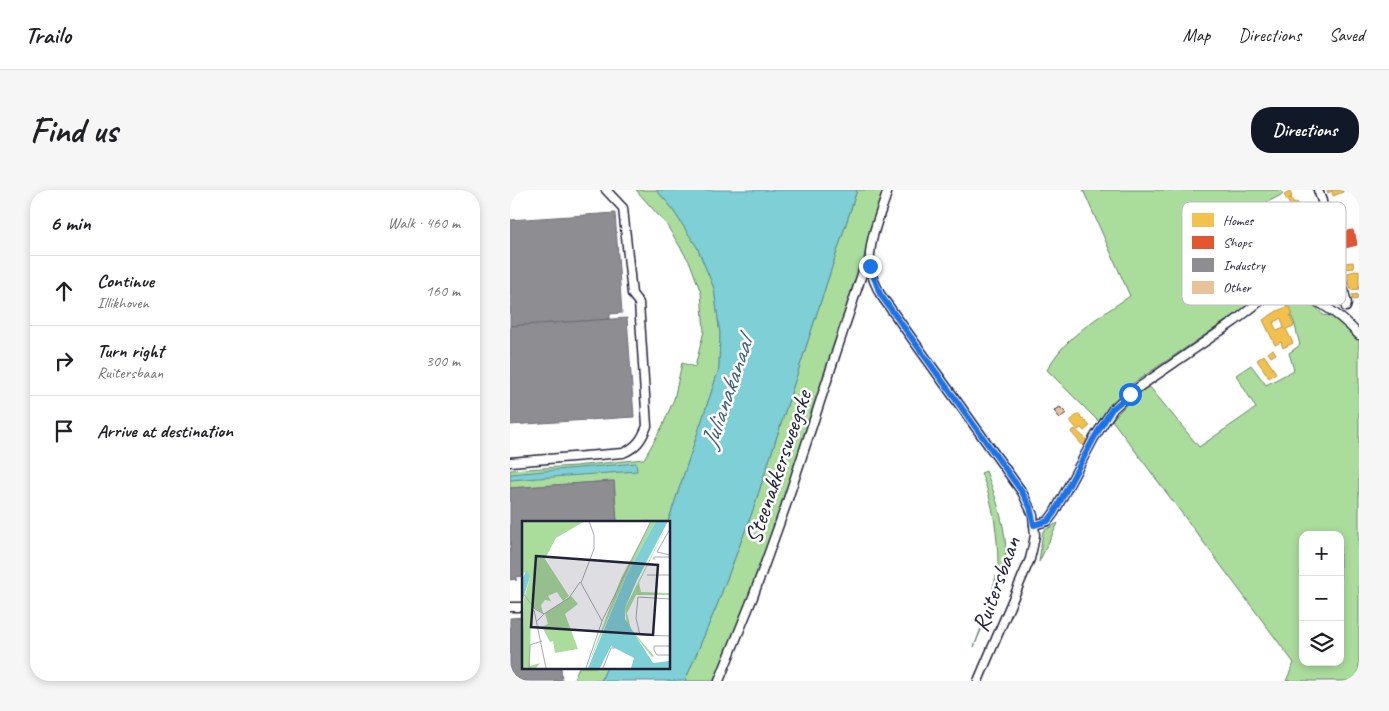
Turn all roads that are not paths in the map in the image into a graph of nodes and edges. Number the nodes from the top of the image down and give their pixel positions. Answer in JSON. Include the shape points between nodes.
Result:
{"nodes":[{"id":1,"x":606,"y":190,"type":"edge"},
{"id":2,"x":888,"y":190,"type":"edge"},
{"id":3,"x":1318,"y":190,"type":"edge"},
{"id":4,"x":1322,"y":202,"type":"edge"},
{"id":5,"x":870,"y":266,"type":"junction"},
{"id":6,"x":1346,"y":300,"type":"edge"},
{"id":7,"x":1256,"y":305,"type":"edge"},
{"id":8,"x":1323,"y":305,"type":"edge"},
{"id":9,"x":1346,"y":308,"type":"dead end"},
{"id":10,"x":1359,"y":335,"type":"edge"},
{"id":11,"x":510,"y":462,"type":"edge"},
{"id":12,"x":1034,"y":525,"type":"junction"},
{"id":13,"x":719,"y":681,"type":"edge"},
{"id":14,"x":978,"y":681,"type":"edge"}],
"edges":[{"from":1,"to":11,"type":"street","via":[[623,208],[632,294],[639,303],[647,426],[634,449],[623,454]]},
{"from":2,"to":5,"type":"street","name":"Ruitersbaan","via":[[871,246]]},
{"from":3,"to":4,"type":"street"},
{"from":5,"to":12,"type":"street","name":"Ruitersbaan","via":[[880,294],[1022,492]]},
{"from":5,"to":13,"type":"street","name":"Steenakkersweegske","via":[[863,271],[785,508]]},
{"from":6,"to":9,"type":"street"},
{"from":7,"to":12,"type":"street","via":[[1112,409],[1054,513],[1048,521]]},
{"from":8,"to":10,"type":"street"},
{"from":12,"to":14,"type":"street","name":"Ruitersbaan","via":[[1030,559]]}]}
